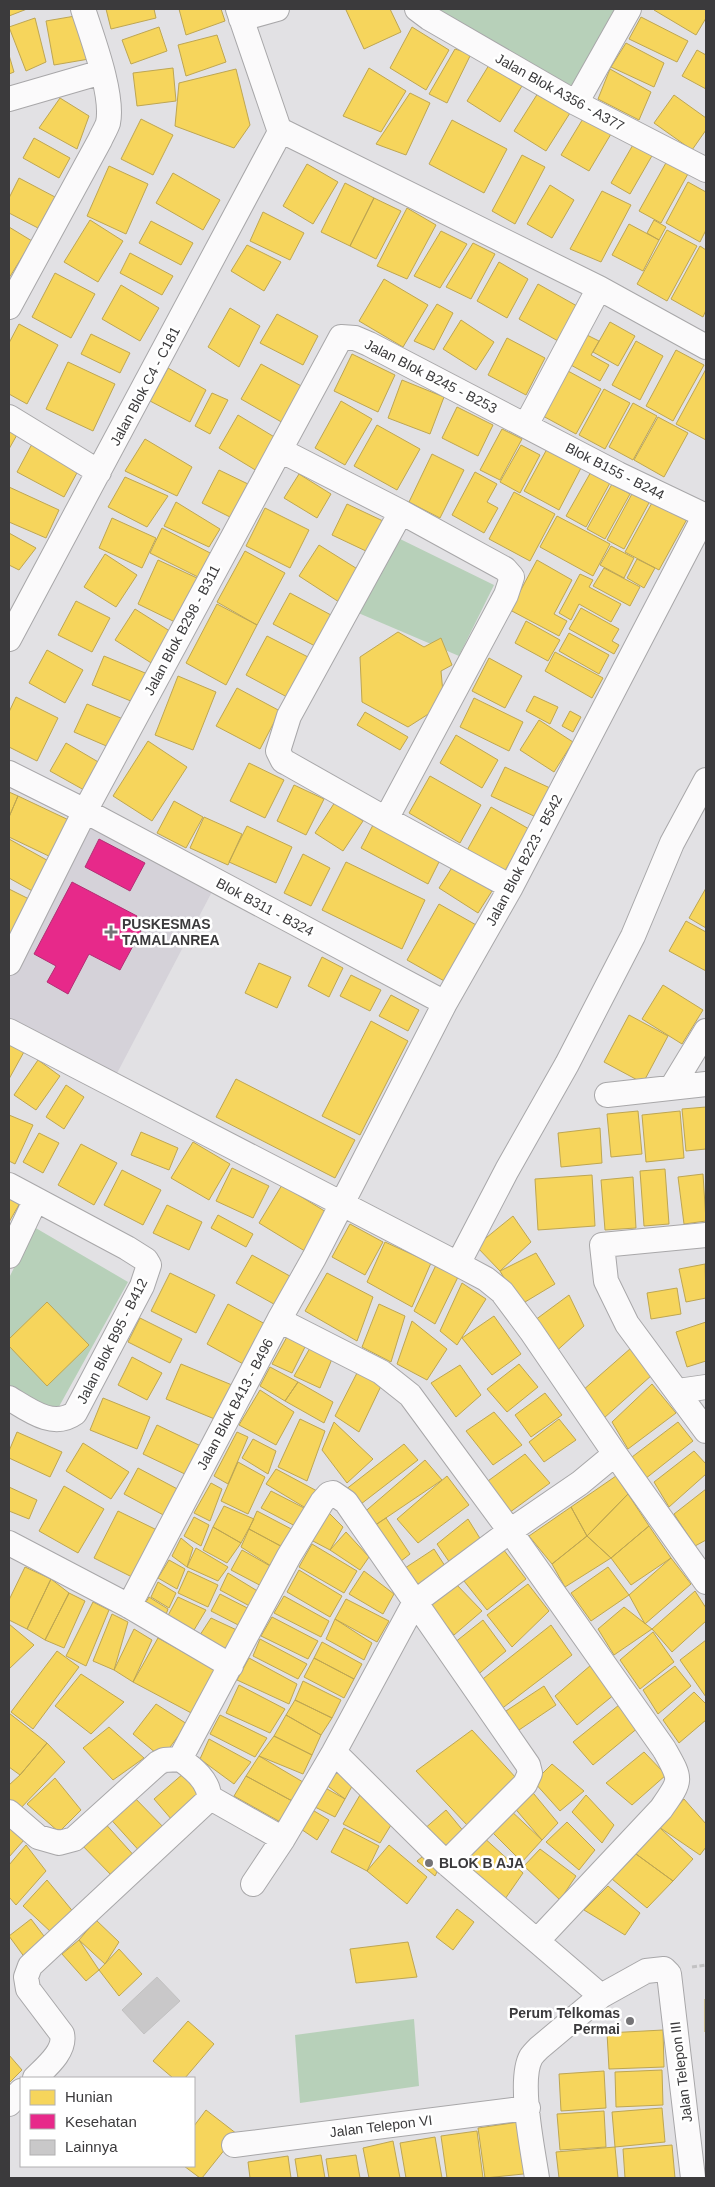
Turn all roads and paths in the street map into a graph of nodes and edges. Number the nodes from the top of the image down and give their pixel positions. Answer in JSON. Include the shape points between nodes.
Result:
{"nodes":[{"id":1,"x":83,"y":9,"type":"edge"},
{"id":2,"x":277,"y":9,"type":"edge"},
{"id":3,"x":417,"y":9,"type":"edge"},
{"id":4,"x":629,"y":9,"type":"edge"},
{"id":5,"x":239,"y":14,"type":"edge"},
{"id":6,"x":102,"y":72,"type":"junction"},
{"id":7,"x":9,"y":99,"type":"edge"},
{"id":8,"x":576,"y":103,"type":"junction"},
{"id":9,"x":280,"y":132,"type":"junction"},
{"id":10,"x":704,"y":164,"type":"edge"},
{"id":11,"x":599,"y":288,"type":"junction"},
{"id":12,"x":9,"y":307,"type":"edge"},
{"id":13,"x":706,"y":347,"type":"edge"},
{"id":14,"x":9,"y":417,"type":"edge"},
{"id":15,"x":526,"y":425,"type":"junction"},
{"id":16,"x":280,"y":450,"type":"junction"},
{"id":17,"x":99,"y":472,"type":"junction"},
{"id":18,"x":401,"y":512,"type":"junction"},
{"id":19,"x":706,"y":515,"type":"edge"},
{"id":20,"x":9,"y":639,"type":"edge"},
{"id":21,"x":9,"y":773,"type":"edge"},
{"id":22,"x":706,"y":780,"type":"edge"},
{"id":23,"x":85,"y":811,"type":"junction"},
{"id":24,"x":386,"y":819,"type":"junction"},
{"id":25,"x":511,"y":886,"type":"junction"},
{"id":26,"x":9,"y":963,"type":"edge"},
{"id":27,"x":445,"y":1003,"type":"junction"},
{"id":28,"x":9,"y":1031,"type":"edge"},
{"id":29,"x":706,"y":1031,"type":"edge"},
{"id":30,"x":706,"y":1084,"type":"edge"},
{"id":31,"x":672,"y":1087,"type":"junction"},
{"id":32,"x":607,"y":1095,"type":"dead end"},
{"id":33,"x":9,"y":1186,"type":"edge"},
{"id":34,"x":35,"y":1201,"type":"junction"},
{"id":35,"x":342,"y":1204,"type":"junction"},
{"id":36,"x":706,"y":1235,"type":"edge"},
{"id":37,"x":9,"y":1256,"type":"edge"},
{"id":38,"x":458,"y":1264,"type":"junction"},
{"id":39,"x":279,"y":1320,"type":"junction"},
{"id":40,"x":706,"y":1387,"type":"edge"},
{"id":41,"x":678,"y":1391,"type":"junction"},
{"id":42,"x":9,"y":1398,"type":"edge"},
{"id":43,"x":706,"y":1431,"type":"edge"},
{"id":44,"x":615,"y":1454,"type":"junction"},
{"id":45,"x":510,"y":1531,"type":"junction"},
{"id":46,"x":9,"y":1543,"type":"edge"},
{"id":47,"x":706,"y":1582,"type":"edge"},
{"id":48,"x":416,"y":1602,"type":"junction"},
{"id":49,"x":129,"y":1606,"type":"junction"},
{"id":50,"x":231,"y":1666,"type":"junction"},
{"id":51,"x":334,"y":1752,"type":"junction"},
{"id":52,"x":180,"y":1759,"type":"junction"},
{"id":53,"x":209,"y":1797,"type":"junction"},
{"id":54,"x":9,"y":1812,"type":"edge"},
{"id":55,"x":283,"y":1839,"type":"junction"},
{"id":56,"x":446,"y":1863,"type":"junction"},
{"id":57,"x":252,"y":1884,"type":"dead end"},
{"id":58,"x":537,"y":1941,"type":"junction"},
{"id":59,"x":601,"y":1996,"type":"junction"},
{"id":60,"x":36,"y":2077,"type":"edge"},
{"id":61,"x":20,"y":2093,"type":"edge"},
{"id":62,"x":9,"y":2104,"type":"edge"},
{"id":63,"x":528,"y":2108,"type":"junction"},
{"id":64,"x":234,"y":2145,"type":"dead end"},
{"id":65,"x":537,"y":2178,"type":"edge"},
{"id":66,"x":693,"y":2178,"type":"edge"}],
"edges":[{"from":1,"to":6,"type":"street"},
{"from":2,"to":5,"type":"street"},
{"from":3,"to":8,"type":"street","name":"Jalan Blok A356 - A377"},
{"from":4,"to":8,"type":"street"},
{"from":5,"to":9,"type":"street"},
{"from":6,"to":7,"type":"street"},
{"from":6,"to":12,"type":"street","via":[[108,122]]},
{"from":8,"to":10,"type":"street","name":"Jalan Blok A356 - A377"},
{"from":9,"to":11,"type":"street"},
{"from":9,"to":17,"type":"street","name":"Jalan Blok C4 - C181"},
{"from":11,"to":13,"type":"street"},
{"from":11,"to":15,"type":"street"},
{"from":14,"to":17,"type":"street"},
{"from":15,"to":16,"type":"street","name":"Jalan Blok B245 - B253","via":[[369,344],[344,336],[338,339]]},
{"from":15,"to":19,"type":"street","name":"Blok B155 - B244","via":[[618,474]]},
{"from":16,"to":18,"type":"street"},
{"from":16,"to":23,"type":"street","name":"Jalan Blok B298 - B311"},
{"from":17,"to":20,"type":"street","name":"Jalan Blok C4 - C181"},
{"from":18,"to":24,"type":"street","via":[[289,716],[278,751],[283,761]]},
{"from":18,"to":24,"type":"street","via":[[505,569],[512,577],[506,595]]},
{"from":19,"to":25,"type":"street","name":"Jalan Blok B223 - B542"},
{"from":21,"to":23,"type":"street","name":"Blok B311 - B324"},
{"from":22,"to":38,"type":"street","via":[[672,843],[633,936]]},
{"from":23,"to":26,"type":"street","name":"Jalan Blok B298 - B311"},
{"from":23,"to":27,"type":"street","name":"Blok B311 - B324"},
{"from":24,"to":25,"type":"street"},
{"from":25,"to":27,"type":"street","name":"Jalan Blok B223 - B542"},
{"from":27,"to":35,"type":"street","name":"Jalan Blok B223 - B542"},
{"from":28,"to":35,"type":"street"},
{"from":29,"to":31,"type":"street"},
{"from":30,"to":31,"type":"street"},
{"from":31,"to":32,"type":"street"},
{"from":33,"to":34,"type":"street"},
{"from":34,"to":37,"type":"street"},
{"from":34,"to":42,"type":"street","name":"Jalan Blok B95 - B412","via":[[127,1248],[146,1260],[149,1266],[142,1286],[75,1413],[58,1420],[44,1418]]},
{"from":35,"to":38,"type":"street"},
{"from":35,"to":39,"type":"street","name":"Jalan Blok B413 - B496"},
{"from":36,"to":41,"type":"street","via":[[602,1246],[606,1281],[628,1324]]},
{"from":38,"to":44,"type":"street","via":[[502,1292]]},
{"from":39,"to":45,"type":"street","via":[[381,1372],[410,1395]]},
{"from":39,"to":49,"type":"street","name":"Jalan Blok B413 - B496"},
{"from":40,"to":41,"type":"street"},
{"from":41,"to":43,"type":"street"},
{"from":44,"to":45,"type":"street"},
{"from":44,"to":47,"type":"street"},
{"from":45,"to":48,"type":"street"},
{"from":45,"to":58,"type":"street","via":[[664,1750],[679,1780],[661,1809]]},
{"from":46,"to":49,"type":"street"},
{"from":48,"to":50,"type":"street","via":[[346,1502],[338,1495],[329,1494],[289,1556]]},
{"from":48,"to":51,"type":"street"},
{"from":48,"to":56,"type":"street","via":[[528,1765],[530,1773],[525,1784]]},
{"from":49,"to":50,"type":"street"},
{"from":50,"to":52,"type":"street"},
{"from":51,"to":55,"type":"street"},
{"from":51,"to":56,"type":"street"},
{"from":52,"to":53,"type":"street","via":[[208,1786]]},
{"from":52,"to":54,"type":"street","via":[[158,1763],[74,1839],[59,1843],[38,1837]]},
{"from":53,"to":55,"type":"street"},
{"from":53,"to":60,"type":"street","via":[[30,1966],[26,1977],[28,1988],[64,2039],[49,2064]]},
{"from":55,"to":57,"type":"street"},
{"from":56,"to":58,"type":"street"},
{"from":58,"to":59,"type":"street"},
{"from":59,"to":63,"type":"street","via":[[531,2057],[527,2072]]},
{"from":59,"to":66,"type":"street","name":"Jalan Telepon III","via":[[646,1971],[664,1969],[670,1977]]},
{"from":61,"to":62,"type":"street"},
{"from":63,"to":64,"type":"street","name":"Jalan Telepon VI"},
{"from":63,"to":65,"type":"street"}]}
